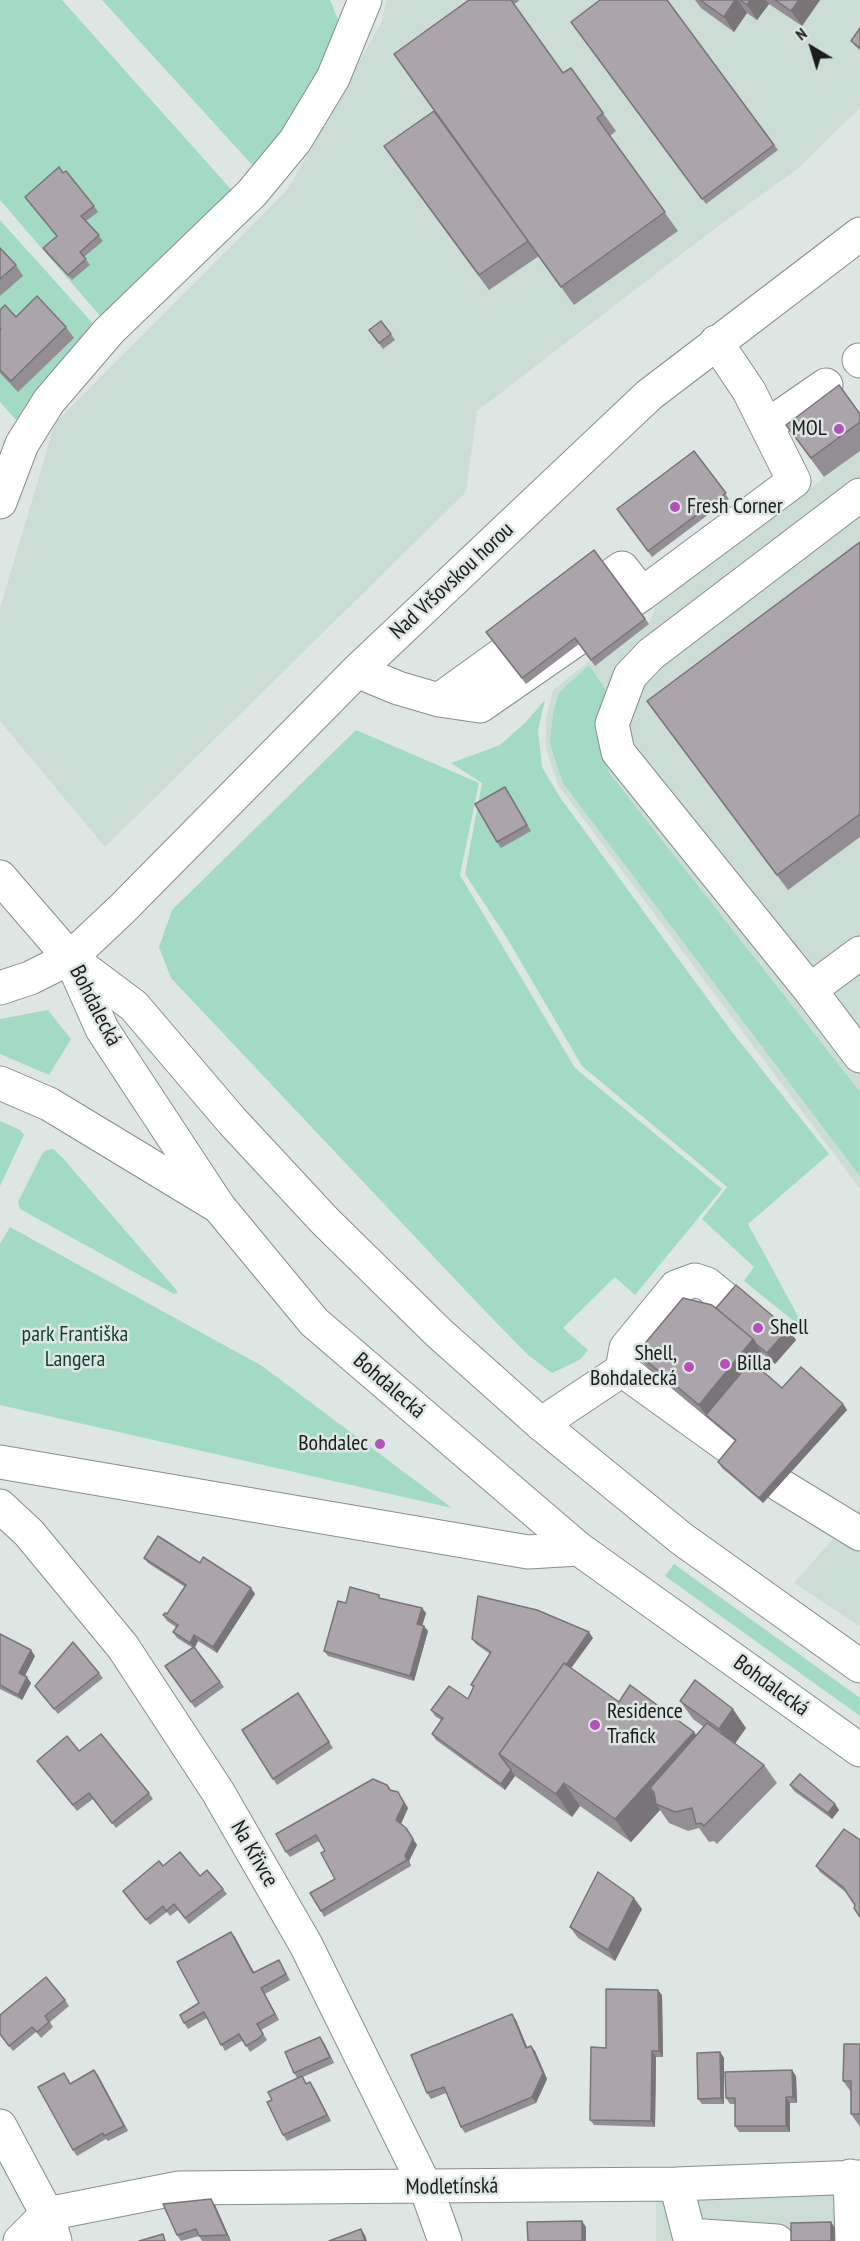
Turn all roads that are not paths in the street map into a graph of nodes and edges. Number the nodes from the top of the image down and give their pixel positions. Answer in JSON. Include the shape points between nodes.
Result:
{"nodes":[{"id":1,"x":365,"y":0,"type":"edge"},
{"id":2,"x":860,"y":234,"type":"edge"},
{"id":3,"x":716,"y":342,"type":"junction"},
{"id":4,"x":826,"y":385,"type":"dead end"},
{"id":5,"x":768,"y":425,"type":"junction"},
{"id":6,"x":860,"y":495,"type":"edge"},
{"id":7,"x":0,"y":502,"type":"edge"},
{"id":8,"x":357,"y":671,"type":"junction"},
{"id":9,"x":0,"y":877,"type":"edge"},
{"id":10,"x":860,"y":953,"type":"edge"},
{"id":11,"x":70,"y":958,"type":"junction"},
{"id":12,"x":0,"y":988,"type":"edge"},
{"id":13,"x":810,"y":990,"type":"junction"},
{"id":14,"x":860,"y":1056,"type":"edge"},
{"id":15,"x":0,"y":1083,"type":"edge"},
{"id":16,"x":219,"y":1207,"type":"junction"},
{"id":17,"x":734,"y":1306,"type":"edge"},
{"id":18,"x":622,"y":1370,"type":"junction"},
{"id":19,"x":541,"y":1424,"type":"junction"},
{"id":20,"x":735,"y":1452,"type":"edge"},
{"id":21,"x":0,"y":1462,"type":"edge"},
{"id":22,"x":780,"y":1485,"type":"edge"},
{"id":23,"x":0,"y":1506,"type":"edge"},
{"id":24,"x":860,"y":1534,"type":"edge"},
{"id":25,"x":579,"y":1549,"type":"junction"},
{"id":26,"x":860,"y":1666,"type":"edge"},
{"id":27,"x":860,"y":1750,"type":"edge"},
{"id":28,"x":0,"y":2126,"type":"edge"},
{"id":29,"x":855,"y":2177,"type":"edge"},
{"id":30,"x":676,"y":2184,"type":"junction"},
{"id":31,"x":426,"y":2188,"type":"junction"},
{"id":32,"x":51,"y":2228,"type":"edge"},
{"id":33,"x":20,"y":2241,"type":"edge"},
{"id":34,"x":445,"y":2241,"type":"edge"},
{"id":35,"x":777,"y":2241,"type":"edge"},
{"id":36,"x":852,"y":2241,"type":"edge"}],
"edges":[{"from":1,"to":7,"type":"street","via":[[333,78],[295,141],[252,193],[109,332],[49,401],[22,444]]},
{"from":2,"to":3,"type":"street","name":"Nad Vršovskou horou"},
{"from":3,"to":5,"type":"street","via":[[741,376]]},
{"from":3,"to":8,"type":"street","name":"Nad Vršovskou horou","via":[[649,395]]},
{"from":4,"to":5,"type":"street"},
{"from":5,"to":8,"type":"street","via":[[805,473],[642,594],[480,706],[439,700]]},
{"from":6,"to":13,"type":"street","via":[[651,654],[630,676],[612,724],[618,752]]},
{"from":8,"to":11,"type":"street","name":"Nad Vršovskou horou"},
{"from":9,"to":11,"type":"street"},
{"from":10,"to":13,"type":"street"},
{"from":11,"to":12,"type":"street","name":"Nad Vršovskou horou"},
{"from":11,"to":16,"type":"street","name":"Bohdalecká","via":[[102,1029]]},
{"from":11,"to":19,"type":"street","name":"Bohdalecká","via":[[134,1006],[232,1121],[325,1221],[439,1333]]},
{"from":13,"to":14,"type":"street"},
{"from":15,"to":16,"type":"street","via":[[49,1104]]},
{"from":16,"to":25,"type":"street","name":"Bohdalecká","via":[[314,1322]]},
{"from":17,"to":18,"type":"street","via":[[707,1284],[695,1280],[676,1287],[626,1348]]},
{"from":18,"to":19,"type":"street"},
{"from":18,"to":20,"type":"street"},
{"from":19,"to":26,"type":"street","name":"Bohdalecká","via":[[682,1539]]},
{"from":21,"to":25,"type":"street","via":[[528,1552]]},
{"from":22,"to":24,"type":"street"},
{"from":23,"to":31,"type":"street","name":"Na Křivce","via":[[29,1533],[123,1647],[218,1792],[306,1945]]},
{"from":25,"to":27,"type":"street","name":"Bohdalecká"},
{"from":28,"to":32,"type":"street"},
{"from":29,"to":30,"type":"street","name":"Modletínská"},
{"from":29,"to":36,"type":"street"},
{"from":30,"to":31,"type":"street","name":"Modletínská"},
{"from":30,"to":35,"type":"street","via":[[689,2235]]},
{"from":31,"to":32,"type":"street","name":"Modletínská","via":[[179,2188]]},
{"from":31,"to":34,"type":"street","name":"Na Křivce"},
{"from":32,"to":33,"type":"street"}]}
